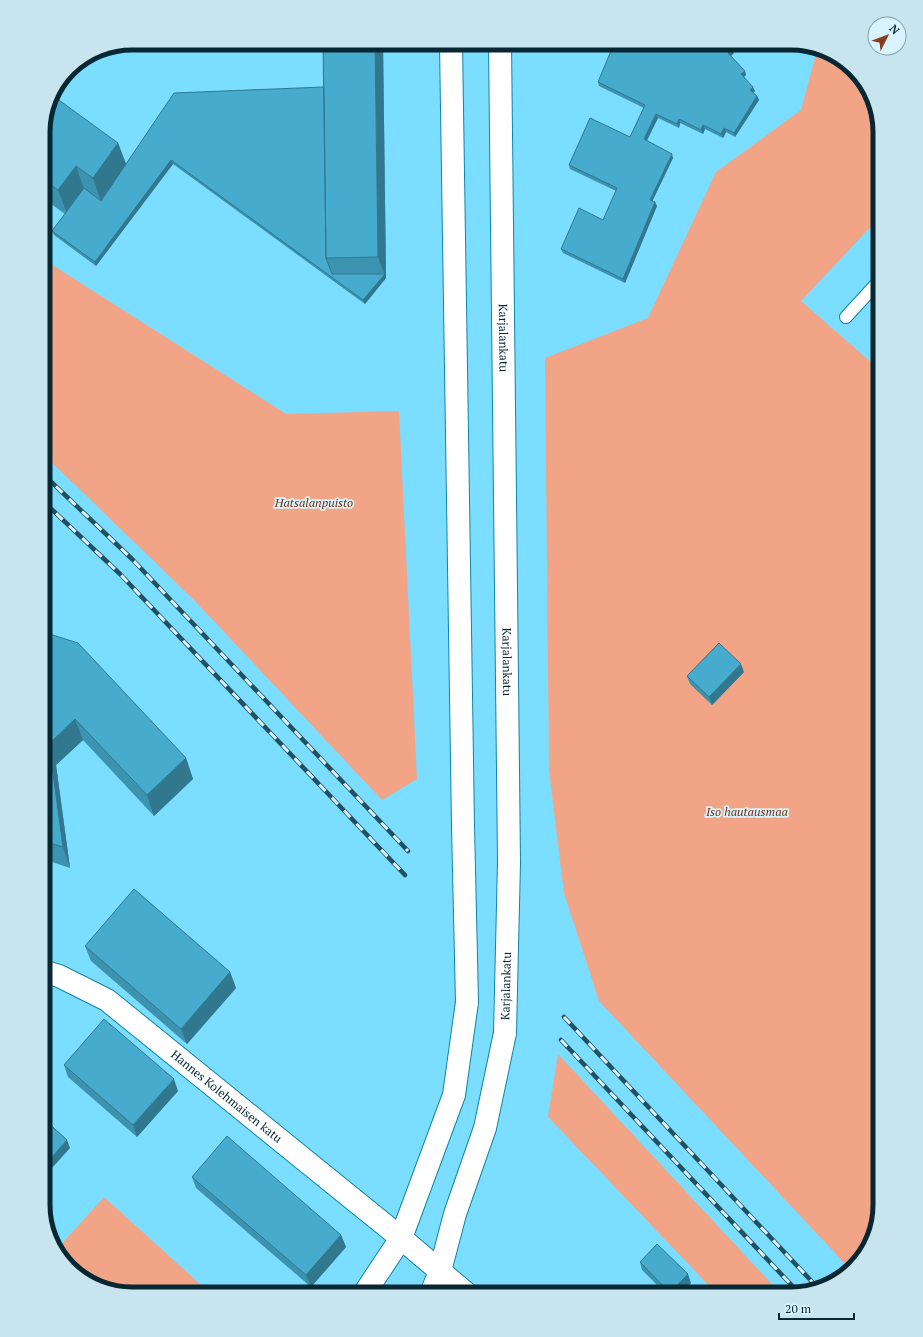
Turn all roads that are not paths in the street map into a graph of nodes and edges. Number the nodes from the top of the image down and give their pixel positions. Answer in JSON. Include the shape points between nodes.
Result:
{"nodes":[{"id":1,"x":451,"y":50,"type":"edge"},
{"id":2,"x":500,"y":50,"type":"edge"},
{"id":3,"x":873,"y":288,"type":"edge"},
{"id":4,"x":846,"y":317,"type":"dead end"},
{"id":5,"x":50,"y":973,"type":"edge"},
{"id":6,"x":401,"y":1238,"type":"junction"},
{"id":7,"x":440,"y":1271,"type":"junction"},
{"id":8,"x":369,"y":1287,"type":"edge"},
{"id":9,"x":434,"y":1287,"type":"edge"},
{"id":10,"x":459,"y":1287,"type":"edge"}],
"edges":[{"from":1,"to":6,"type":"main road","bridge":true,"via":[[467,1002],[454,1095]]},
{"from":2,"to":7,"type":"main road","name":"Karjalankatu","bridge":true,"via":[[509,862],[505,1033],[485,1128],[455,1214]]},
{"from":3,"to":4,"type":"lane"},
{"from":5,"to":6,"type":"main road","name":"Hannes Kolehmaisen katu","via":[[107,1000]]},
{"from":6,"to":7,"type":"main road","name":"Hannes Kolehmaisen katu"},
{"from":6,"to":8,"type":"main road"},
{"from":7,"to":9,"type":"main road","name":"Karjalankatu"},
{"from":7,"to":10,"type":"main road","name":"Hannes Kolehmaisen katu"}]}
